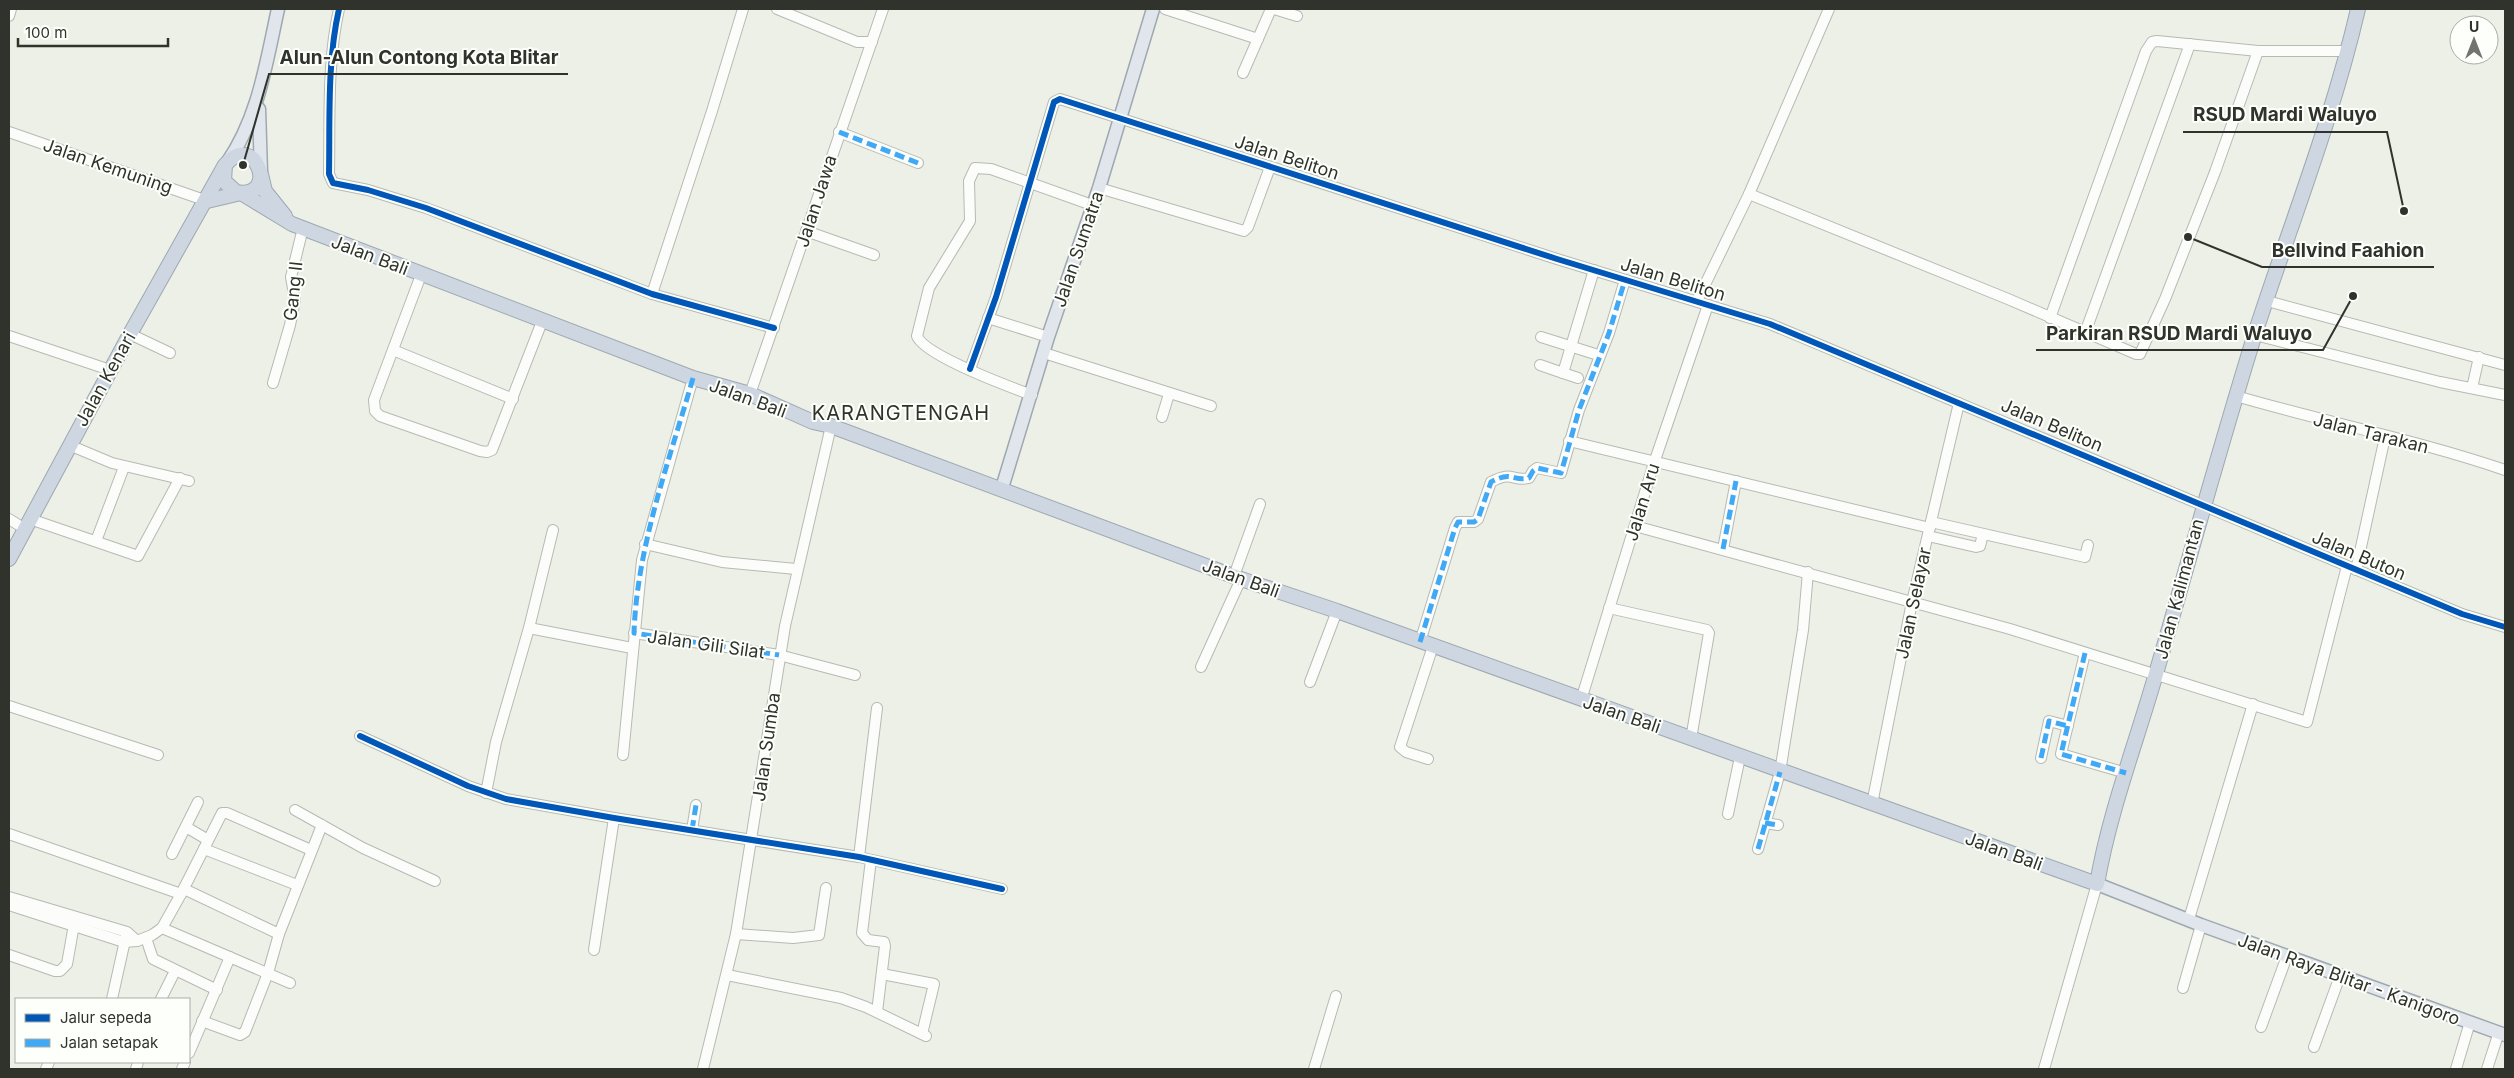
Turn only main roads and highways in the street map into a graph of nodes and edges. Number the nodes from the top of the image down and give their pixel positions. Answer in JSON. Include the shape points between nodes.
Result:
{"nodes":[{"id":1,"x":278,"y":9,"type":"edge"},
{"id":2,"x":1153,"y":9,"type":"edge"},
{"id":3,"x":2358,"y":9,"type":"edge"},
{"id":4,"x":259,"y":96,"type":"junction"},
{"id":5,"x":225,"y":165,"type":"junction"},
{"id":6,"x":261,"y":174,"type":"junction"},
{"id":7,"x":241,"y":193,"type":"junction"},
{"id":8,"x":207,"y":201,"type":"junction"},
{"id":9,"x":298,"y":226,"type":"junction"},
{"id":10,"x":1002,"y":488,"type":"junction"},
{"id":11,"x":9,"y":559,"type":"edge"},
{"id":12,"x":2097,"y":884,"type":"junction"},
{"id":13,"x":2195,"y":922,"type":"joint"},
{"id":14,"x":2502,"y":1034,"type":"edge"}],
"edges":[{"from":1,"to":4,"type":"main road"},
{"from":2,"to":10,"type":"main road","name":"Jalan Sumatra"},
{"from":3,"to":12,"type":"highway","name":"Jalan Kalimantan","via":[[2348,51],[2203,505],[2103,848]]},
{"from":4,"to":5,"type":"main road","via":[[245,133]]},
{"from":4,"to":6,"type":"main road"},
{"from":5,"to":6,"type":"highway","via":[[234,157],[247,156],[257,163]]},
{"from":5,"to":7,"type":"highway","via":[[224,180],[231,189]]},
{"from":5,"to":8,"type":"highway","name":"Jalan Kenari"},
{"from":6,"to":7,"type":"highway","via":[[253,189]]},
{"from":6,"to":9,"type":"highway","via":[[269,198]]},
{"from":7,"to":8,"type":"highway"},
{"from":7,"to":9,"type":"highway","name":"Jalan Bali"},
{"from":8,"to":11,"type":"highway","name":"Jalan Kenari","via":[[110,370]]},
{"from":9,"to":10,"type":"highway","name":"Jalan Bali","via":[[693,378],[750,394],[821,424]]},
{"from":10,"to":12,"type":"highway","name":"Jalan Bali","via":[[1238,578]]},
{"from":12,"to":13,"type":"main road","name":"Jalan Bali"},
{"from":13,"to":14,"type":"main road","name":"Jalan Raya Blitar - Kanigoro"}]}
